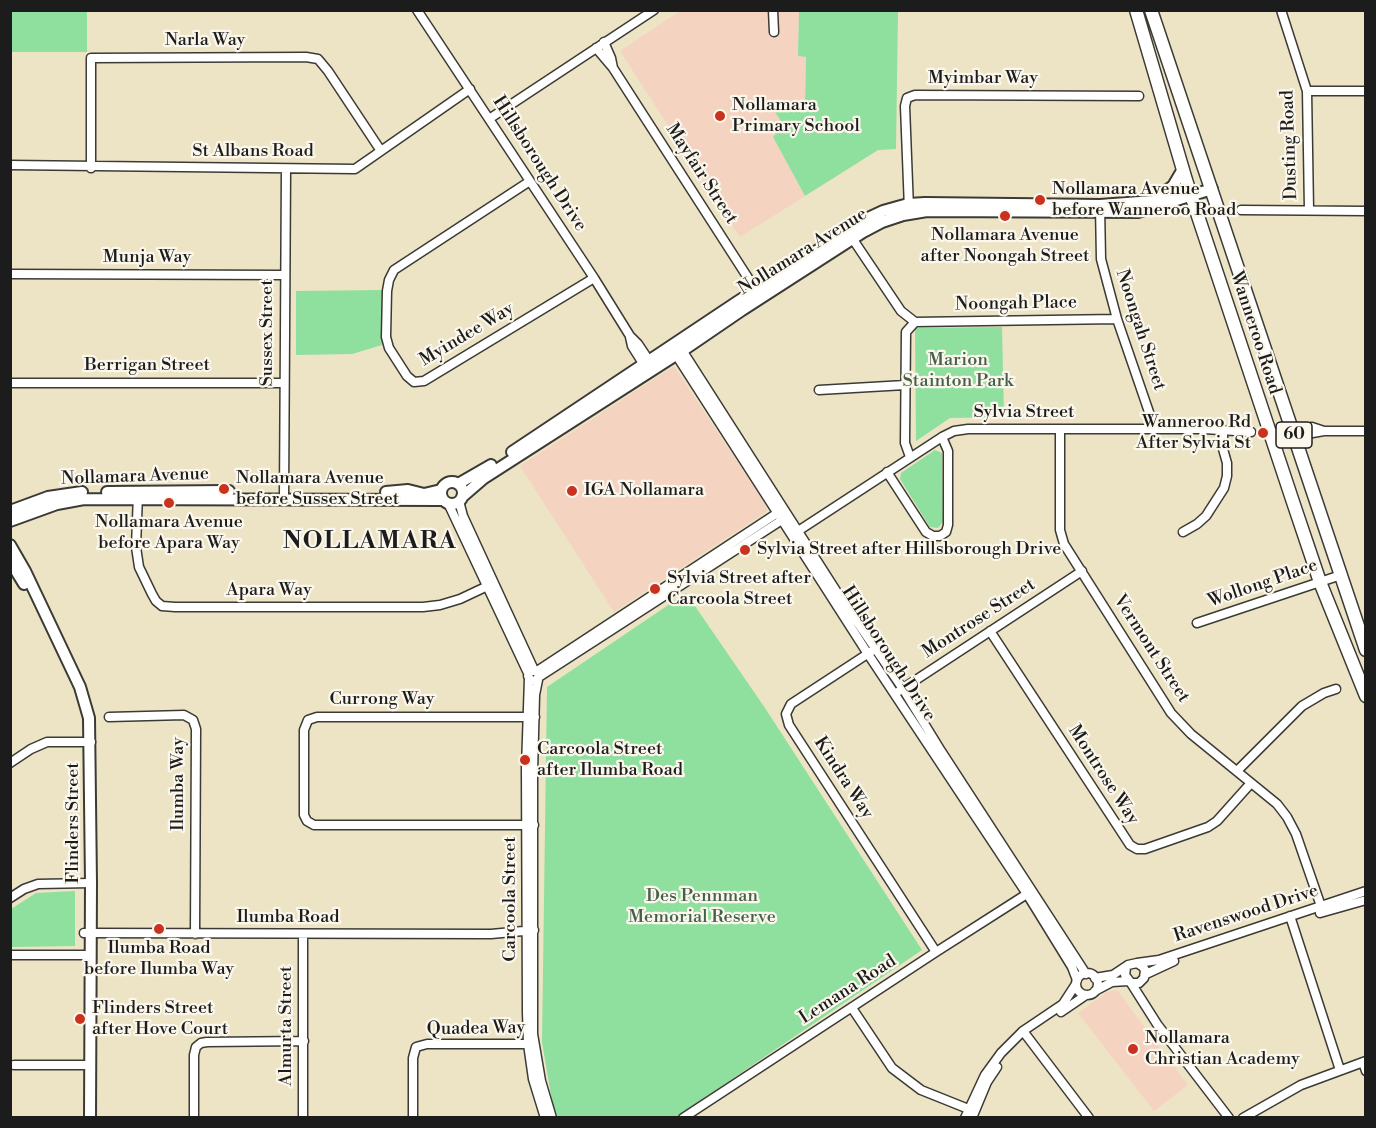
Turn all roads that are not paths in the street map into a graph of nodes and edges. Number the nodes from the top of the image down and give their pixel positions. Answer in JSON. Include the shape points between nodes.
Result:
{"nodes":[{"id":1,"x":417,"y":10,"type":"edge"},
{"id":2,"x":654,"y":10,"type":"edge"},
{"id":3,"x":773,"y":10,"type":"edge"},
{"id":4,"x":1136,"y":10,"type":"edge"},
{"id":5,"x":1151,"y":10,"type":"edge"},
{"id":6,"x":1281,"y":10,"type":"edge"},
{"id":7,"x":774,"y":32,"type":"dead end"},
{"id":8,"x":600,"y":45,"type":"junction"},
{"id":9,"x":470,"y":89,"type":"junction"},
{"id":10,"x":1307,"y":91,"type":"junction"},
{"id":11,"x":1365,"y":91,"type":"edge"},
{"id":12,"x":1139,"y":96,"type":"dead end"},
{"id":13,"x":489,"y":119,"type":"junction"},
{"id":14,"x":381,"y":151,"type":"junction"},
{"id":15,"x":10,"y":165,"type":"edge"},
{"id":16,"x":91,"y":168,"type":"junction"},
{"id":17,"x":286,"y":169,"type":"junction"},
{"id":18,"x":1182,"y":169,"type":"junction"},
{"id":19,"x":530,"y":181,"type":"junction"},
{"id":20,"x":1211,"y":186,"type":"junction"},
{"id":21,"x":1190,"y":193,"type":"junction"},
{"id":22,"x":1149,"y":201,"type":"junction"},
{"id":23,"x":1166,"y":204,"type":"junction"},
{"id":24,"x":909,"y":209,"type":"junction"},
{"id":25,"x":1100,"y":209,"type":"junction"},
{"id":26,"x":1241,"y":210,"type":"dead end"},
{"id":27,"x":1309,"y":210,"type":"junction"},
{"id":28,"x":1365,"y":211,"type":"edge"},
{"id":29,"x":1199,"y":219,"type":"junction"},
{"id":30,"x":851,"y":235,"type":"junction"},
{"id":31,"x":10,"y":274,"type":"edge"},
{"id":32,"x":284,"y":275,"type":"junction"},
{"id":33,"x":594,"y":278,"type":"junction"},
{"id":34,"x":759,"y":294,"type":"junction"},
{"id":35,"x":1117,"y":319,"type":"junction"},
{"id":36,"x":915,"y":322,"type":"junction"},
{"id":37,"x":676,"y":348,"type":"junction"},
{"id":38,"x":648,"y":365,"type":"junction"},
{"id":39,"x":10,"y":383,"type":"edge"},
{"id":40,"x":284,"y":383,"type":"junction"},
{"id":41,"x":905,"y":385,"type":"junction"},
{"id":42,"x":819,"y":390,"type":"dead end"},
{"id":43,"x":1060,"y":429,"type":"junction"},
{"id":44,"x":1151,"y":429,"type":"junction"},
{"id":45,"x":1223,"y":431,"type":"junction"},
{"id":46,"x":1365,"y":431,"type":"edge"},
{"id":47,"x":1251,"y":432,"type":"dead end"},
{"id":48,"x":1293,"y":433,"type":"junction"},
{"id":49,"x":942,"y":437,"type":"junction"},
{"id":50,"x":1271,"y":437,"type":"junction"},
{"id":51,"x":517,"y":453,"type":"junction"},
{"id":52,"x":910,"y":457,"type":"junction"},
{"id":53,"x":887,"y":472,"type":"junction"},
{"id":54,"x":458,"y":484,"type":"junction"},
{"id":55,"x":284,"y":494,"type":"junction"},
{"id":56,"x":138,"y":495,"type":"junction"},
{"id":57,"x":451,"y":498,"type":"junction"},
{"id":58,"x":10,"y":511,"type":"edge"},
{"id":59,"x":783,"y":514,"type":"junction"},
{"id":60,"x":10,"y":521,"type":"edge"},
{"id":61,"x":1183,"y":532,"type":"dead end"},
{"id":62,"x":795,"y":533,"type":"junction"},
{"id":63,"x":10,"y":545,"type":"edge"},
{"id":64,"x":10,"y":561,"type":"edge"},
{"id":65,"x":1082,"y":571,"type":"junction"},
{"id":66,"x":1341,"y":575,"type":"junction"},
{"id":67,"x":1320,"y":582,"type":"junction"},
{"id":68,"x":491,"y":584,"type":"junction"},
{"id":69,"x":1197,"y":623,"type":"dead end"},
{"id":70,"x":990,"y":632,"type":"junction"},
{"id":71,"x":1365,"y":650,"type":"edge"},
{"id":72,"x":872,"y":651,"type":"junction"},
{"id":73,"x":534,"y":675,"type":"junction"},
{"id":74,"x":1336,"y":689,"type":"dead end"},
{"id":75,"x":899,"y":692,"type":"junction"},
{"id":76,"x":1365,"y":696,"type":"edge"},
{"id":77,"x":109,"y":717,"type":"dead end"},
{"id":78,"x":531,"y":717,"type":"junction"},
{"id":79,"x":88,"y":742,"type":"junction"},
{"id":80,"x":10,"y":763,"type":"edge"},
{"id":81,"x":1237,"y":771,"type":"junction"},
{"id":82,"x":1251,"y":783,"type":"junction"},
{"id":83,"x":530,"y":825,"type":"junction"},
{"id":84,"x":88,"y":883,"type":"junction"},
{"id":85,"x":1365,"y":891,"type":"edge"},
{"id":86,"x":1030,"y":892,"type":"junction"},
{"id":87,"x":10,"y":898,"type":"edge"},
{"id":88,"x":1365,"y":900,"type":"edge"},
{"id":89,"x":1322,"y":909,"type":"junction"},
{"id":90,"x":1291,"y":919,"type":"junction"},
{"id":91,"x":87,"y":933,"type":"junction"},
{"id":92,"x":531,"y":933,"type":"junction"},
{"id":93,"x":195,"y":934,"type":"junction"},
{"id":94,"x":303,"y":934,"type":"junction"},
{"id":95,"x":936,"y":952,"type":"junction"},
{"id":96,"x":10,"y":955,"type":"edge"},
{"id":97,"x":87,"y":955,"type":"junction"},
{"id":98,"x":1137,"y":963,"type":"junction"},
{"id":99,"x":1126,"y":968,"type":"junction"},
{"id":100,"x":1086,"y":974,"type":"junction"},
{"id":101,"x":1145,"y":976,"type":"junction"},
{"id":102,"x":1095,"y":978,"type":"junction"},
{"id":103,"x":1077,"y":982,"type":"junction"},
{"id":104,"x":1130,"y":982,"type":"junction"},
{"id":105,"x":1095,"y":991,"type":"junction"},
{"id":106,"x":1086,"y":995,"type":"junction"},
{"id":107,"x":852,"y":1008,"type":"junction"},
{"id":108,"x":1151,"y":1012,"type":"junction"},
{"id":109,"x":1025,"y":1034,"type":"junction"},
{"id":110,"x":304,"y":1041,"type":"junction"},
{"id":111,"x":531,"y":1044,"type":"junction"},
{"id":112,"x":14,"y":1065,"type":"dead end"},
{"id":113,"x":87,"y":1065,"type":"junction"},
{"id":114,"x":1364,"y":1065,"type":"edge"},
{"id":115,"x":1340,"y":1070,"type":"junction"},
{"id":116,"x":970,"y":1114,"type":"edge"},
{"id":117,"x":84,"y":1118,"type":"edge"},
{"id":118,"x":90,"y":1118,"type":"edge"},
{"id":119,"x":194,"y":1118,"type":"edge"},
{"id":120,"x":303,"y":1118,"type":"edge"},
{"id":121,"x":413,"y":1118,"type":"edge"},
{"id":122,"x":545,"y":1118,"type":"edge"},
{"id":123,"x":552,"y":1118,"type":"edge"},
{"id":124,"x":683,"y":1118,"type":"edge"},
{"id":125,"x":1089,"y":1118,"type":"edge"},
{"id":126,"x":1229,"y":1118,"type":"edge"},
{"id":127,"x":1243,"y":1118,"type":"edge"}],
"edges":[{"from":1,"to":9,"type":"street","name":"Hillsborough Drive"},
{"from":2,"to":8,"type":"street"},
{"from":3,"to":7,"type":"street"},
{"from":4,"to":18,"type":"highway","name":"Wanneroo Road","number":"60"},
{"from":5,"to":20,"type":"highway","name":"Wanneroo Road","number":"60"},
{"from":6,"to":10,"type":"street","name":"Dusting Road"},
{"from":8,"to":13,"type":"street"},
{"from":8,"to":34,"type":"street","name":"Mayfair Street"},
{"from":9,"to":13,"type":"street","name":"Hillsborough Drive"},
{"from":9,"to":14,"type":"street","name":"St Albans Road"},
{"from":10,"to":11,"type":"street"},
{"from":10,"to":27,"type":"street","name":"Dusting Road"},
{"from":12,"to":24,"type":"street","name":"Myimbar Way","via":[[907,98]]},
{"from":13,"to":19,"type":"street","name":"Hillsborough Drive"},
{"from":14,"to":16,"type":"street","name":"Narla Way","via":[[318,59],[91,58]]},
{"from":14,"to":17,"type":"street","name":"St Albans Road","via":[[355,169]]},
{"from":15,"to":16,"type":"street","name":"St Albans Road"},
{"from":16,"to":17,"type":"street","name":"St Albans Road"},
{"from":17,"to":32,"type":"street","name":"Sussex Street"},
{"from":18,"to":21,"type":"highway","name":"Wanneroo Road","number":"60"},
{"from":18,"to":22,"type":"main road","via":[[1170,189]]},
{"from":19,"to":33,"type":"street","name":"Hillsborough Drive"},
{"from":19,"to":33,"type":"street","name":"Myindee Way","via":[[394,270],[387,291],[386,337],[407,376],[414,382],[424,381]]},
{"from":20,"to":21,"type":"main road","name":"Nollamara Avenue"},
{"from":20,"to":48,"type":"highway","name":"Wanneroo Road","number":"60"},
{"from":21,"to":22,"type":"main road","name":"Nollamara Avenue"},
{"from":21,"to":23,"type":"main road","name":"Nollamara Avenue"},
{"from":21,"to":29,"type":"highway","name":"Wanneroo Road","number":"60"},
{"from":22,"to":25,"type":"main road","name":"Nollamara Avenue"},
{"from":23,"to":25,"type":"main road","name":"Nollamara Avenue","via":[[1138,212]]},
{"from":23,"to":29,"type":"main road","via":[[1185,206]]},
{"from":24,"to":25,"type":"main road","name":"Nollamara Avenue"},
{"from":24,"to":30,"type":"main road","name":"Nollamara Avenue","via":[[868,218]]},
{"from":25,"to":35,"type":"street","name":"Noongah Street","via":[[1101,259]]},
{"from":26,"to":27,"type":"street"},
{"from":27,"to":28,"type":"street"},
{"from":29,"to":50,"type":"highway","name":"Wanneroo Road","number":"60"},
{"from":30,"to":34,"type":"main road","name":"Nollamara Avenue"},
{"from":30,"to":36,"type":"street","via":[[901,310]]},
{"from":31,"to":32,"type":"street","name":"Munja Way"},
{"from":32,"to":40,"type":"street","name":"Sussex Street"},
{"from":33,"to":38,"type":"street","name":"Hillsborough Drive","via":[[630,336],[632,346]]},
{"from":34,"to":37,"type":"main road","name":"Nollamara Avenue"},
{"from":35,"to":36,"type":"street","name":"Noongah Place"},
{"from":35,"to":44,"type":"street","name":"Noongah Street"},
{"from":36,"to":41,"type":"street","via":[[906,332]]},
{"from":37,"to":38,"type":"main road","name":"Nollamara Avenue"},
{"from":37,"to":59,"type":"street","name":"Hillsborough Drive"},
{"from":38,"to":51,"type":"main road","name":"Nollamara Avenue"},
{"from":39,"to":40,"type":"street","name":"Berrigan Street"},
{"from":40,"to":55,"type":"street","name":"Sussex Street"},
{"from":41,"to":42,"type":"street"},
{"from":41,"to":52,"type":"street","via":[[905,443]]},
{"from":43,"to":44,"type":"street","name":"Sylvia Street"},
{"from":43,"to":49,"type":"street","name":"Sylvia Street","via":[[968,429]]},
{"from":43,"to":65,"type":"street","name":"Vermont Street","via":[[1060,530],[1064,544]]},
{"from":44,"to":45,"type":"street","name":"Sylvia Street"},
{"from":45,"to":47,"type":"street","name":"Sylvia Street"},
{"from":45,"to":61,"type":"street","via":[[1222,449],[1227,463],[1224,488],[1206,516]]},
{"from":46,"to":48,"type":"street","via":[[1312,428]]},
{"from":48,"to":50,"type":"street"},
{"from":48,"to":66,"type":"highway","name":"Wanneroo Road","number":"60"},
{"from":49,"to":52,"type":"street","name":"Sylvia Street"},
{"from":49,"to":53,"type":"street","via":[[948,451],[948,525],[940,536],[926,532]]},
{"from":50,"to":67,"type":"highway","name":"Wanneroo Road","number":"60"},
{"from":51,"to":54,"type":"main road","name":"Nollamara Avenue"},
{"from":51,"to":57,"type":"main road","name":"Nollamara Avenue"},
{"from":52,"to":53,"type":"street","name":"Sylvia Street"},
{"from":53,"to":62,"type":"street","name":"Sylvia Street"},
{"from":54,"to":57,"type":"main road","via":[[462,488]]},
{"from":54,"to":57,"type":"main road","name":"Nollamara Avenue","via":[[449,482]]},
{"from":55,"to":56,"type":"main road","name":"Nollamara Avenue"},
{"from":55,"to":57,"type":"main road","name":"Nollamara Avenue"},
{"from":56,"to":58,"type":"main road","name":"Nollamara Avenue","via":[[63,494]]},
{"from":56,"to":60,"type":"main road","name":"Nollamara Avenue","via":[[72,500]]},
{"from":56,"to":68,"type":"street","name":"Apara Way","via":[[139,567],[162,606],[423,607],[460,599]]},
{"from":57,"to":68,"type":"street","name":"Carcoola Street"},
{"from":59,"to":62,"type":"street","name":"Hillsborough Drive"},
{"from":59,"to":73,"type":"street"},
{"from":62,"to":72,"type":"street","name":"Hillsborough Drive"},
{"from":63,"to":79,"type":"main road","name":"Flinders Street","via":[[80,687],[89,718]]},
{"from":64,"to":79,"type":"main road","name":"Flinders Street","via":[[34,603],[76,696]]},
{"from":65,"to":70,"type":"street","name":"Montrose Street"},
{"from":65,"to":81,"type":"street","name":"Vermont Street","via":[[1171,713]]},
{"from":66,"to":67,"type":"street","name":"Wollong Place"},
{"from":66,"to":71,"type":"highway","name":"Wanneroo Road","number":"60"},
{"from":67,"to":69,"type":"street","name":"Wollong Place"},
{"from":67,"to":76,"type":"highway","name":"Wanneroo Road","number":"60"},
{"from":68,"to":73,"type":"street","name":"Carcoola Street"},
{"from":70,"to":75,"type":"street","name":"Montrose Street"},
{"from":70,"to":82,"type":"street","name":"Montrose Way","via":[[1130,845],[1145,849],[1208,827]]},
{"from":72,"to":75,"type":"street","name":"Hillsborough Drive"},
{"from":72,"to":95,"type":"street","name":"Kindra Way","via":[[791,704],[786,714],[789,725]]},
{"from":73,"to":78,"type":"street","name":"Carcoola Street"},
{"from":74,"to":81,"type":"street","via":[[1302,706]]},
{"from":75,"to":86,"type":"street","name":"Hillsborough Drive"},
{"from":77,"to":93,"type":"street","name":"Ilumba Way","via":[[184,715],[193,720]]},
{"from":78,"to":83,"type":"street","name":"Carcoola Street"},
{"from":78,"to":83,"type":"street","name":"Currong Way","via":[[317,717],[308,720],[304,730],[304,815],[314,825]]},
{"from":79,"to":80,"type":"street","via":[[47,742]]},
{"from":79,"to":84,"type":"main road","name":"Flinders Street"},
{"from":81,"to":82,"type":"street","name":"Vermont Street"},
{"from":82,"to":89,"type":"street","name":"Vermont Street","via":[[1287,817]]},
{"from":83,"to":92,"type":"street","name":"Carcoola Street"},
{"from":84,"to":87,"type":"street","via":[[38,884]]},
{"from":84,"to":91,"type":"main road","name":"Flinders Street"},
{"from":85,"to":89,"type":"street","name":"Ravenswood Drive"},
{"from":86,"to":95,"type":"street","name":"Lemana Road"},
{"from":86,"to":100,"type":"street","name":"Hillsborough Drive"},
{"from":86,"to":103,"type":"street","name":"Hillsborough Drive"},
{"from":88,"to":89,"type":"street","name":"Ravenswood Drive"},
{"from":89,"to":90,"type":"street","name":"Ravenswood Drive"},
{"from":90,"to":98,"type":"street","name":"Ravenswood Drive","via":[[1159,960]]},
{"from":90,"to":101,"type":"street","name":"Ravenswood Drive","via":[[1167,963]]},
{"from":90,"to":115,"type":"street"},
{"from":91,"to":93,"type":"street","name":"Ilumba Road"},
{"from":91,"to":97,"type":"main road","name":"Flinders Street"},
{"from":92,"to":94,"type":"street","name":"Ilumba Road"},
{"from":92,"to":111,"type":"street","name":"Carcoola Street"},
{"from":93,"to":94,"type":"street","name":"Ilumba Road"},
{"from":94,"to":110,"type":"street","name":"Almurta Street"},
{"from":95,"to":107,"type":"street","name":"Lemana Road"},
{"from":96,"to":97,"type":"street"},
{"from":97,"to":113,"type":"main road","name":"Flinders Street"},
{"from":98,"to":99,"type":"street"},
{"from":98,"to":101,"type":"street","via":[[1143,967]]},
{"from":99,"to":102,"type":"street"},
{"from":99,"to":104,"type":"street"},
{"from":100,"to":102,"type":"street"},
{"from":100,"to":103,"type":"street"},
{"from":101,"to":104,"type":"street","via":[[1139,983]]},
{"from":101,"to":108,"type":"street"},
{"from":102,"to":105,"type":"street"},
{"from":103,"to":106,"type":"street","via":[[1079,992]]},
{"from":103,"to":109,"type":"street","via":[[1063,1004]]},
{"from":104,"to":105,"type":"street","via":[[1112,982]]},
{"from":104,"to":108,"type":"street"},
{"from":105,"to":106,"type":"street"},
{"from":106,"to":109,"type":"street"},
{"from":107,"to":116,"type":"street","via":[[892,1068],[921,1090]]},
{"from":107,"to":124,"type":"street","name":"Lemana Road"},
{"from":108,"to":126,"type":"street"},
{"from":109,"to":116,"type":"street","via":[[993,1064]]},
{"from":109,"to":125,"type":"street"},
{"from":110,"to":119,"type":"street","via":[[201,1043],[194,1055]]},
{"from":110,"to":120,"type":"street","name":"Almurta Street"},
{"from":111,"to":121,"type":"street","name":"Quadea Way","via":[[416,1047]]},
{"from":111,"to":122,"type":"street","name":"Carcoola Street","via":[[533,1080]]},
{"from":111,"to":123,"type":"street","name":"Carcoola Street"},
{"from":112,"to":113,"type":"street"},
{"from":113,"to":117,"type":"main road","name":"Flinders Street"},
{"from":113,"to":118,"type":"main road","name":"Flinders Street"},
{"from":114,"to":115,"type":"street"},
{"from":115,"to":127,"type":"street","via":[[1301,1085]]}]}
